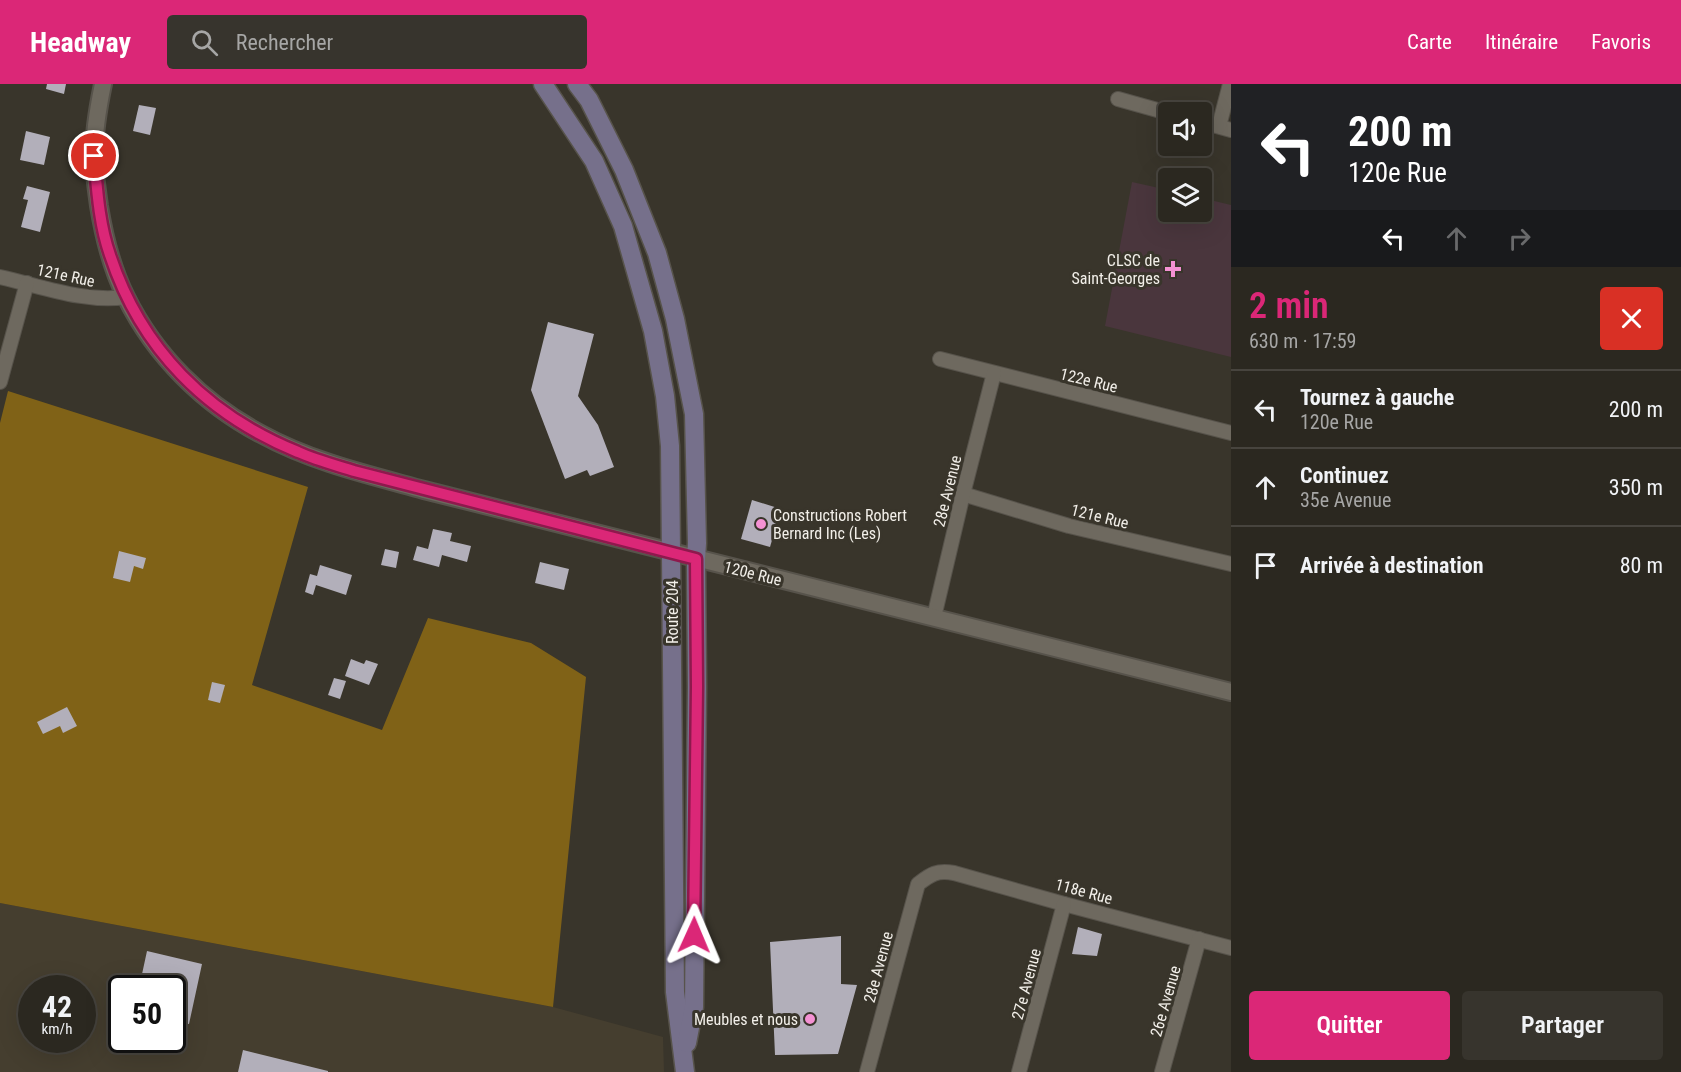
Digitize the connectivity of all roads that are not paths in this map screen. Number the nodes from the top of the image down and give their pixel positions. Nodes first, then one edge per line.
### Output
1 (103, 84) edge
2 (543, 84) edge
3 (577, 84) edge
4 (1230, 84) edge
5 (1118, 99) dead end
6 (1158, 110) edge
7 (1225, 128) edge
8 (0, 277) edge
9 (27, 283) junction
10 (126, 297) junction
11 (940, 359) dead end
12 (994, 373) junction
13 (0, 382) edge
14 (1231, 433) edge
15 (963, 494) junction
16 (672, 553) junction
17 (696, 559) junction
18 (1231, 564) edge
19 (934, 617) junction
20 (1231, 692) edge
21 (929, 876) joint
22 (1064, 904) junction
23 (1199, 939) junction
24 (1231, 948) edge
25 (684, 1066) edge
26 (867, 1072) edge
27 (1019, 1072) edge
28 (1162, 1072) edge

1 - 10 street, 120e Rue
2 - 16 main road, Route 204
3 - 17 main road, Route 204
4 - 7 street
5 - 6 street
8 - 9 street, 121e Rue
9 - 10 street, 121e Rue
9 - 13 street
10 - 16 street, 120e Rue
11 - 12 street, 122e Rue
12 - 14 street, 122e Rue
12 - 15 street, 28e Avenue
15 - 18 street, 121e Rue
15 - 19 street, 28e Avenue
16 - 17 street, 120e Rue
16 - 25 main road, Route 204
17 - 19 street, 120e Rue
17 - 25 main road, Route 204
19 - 20 street, 120e Rue
21 - 22 street, 118e Rue
21 - 26 street, 28e Avenue
22 - 23 street, 118e Rue
22 - 27 street, 27e Avenue
23 - 24 street, 118e Rue
23 - 28 street, 26e Avenue

